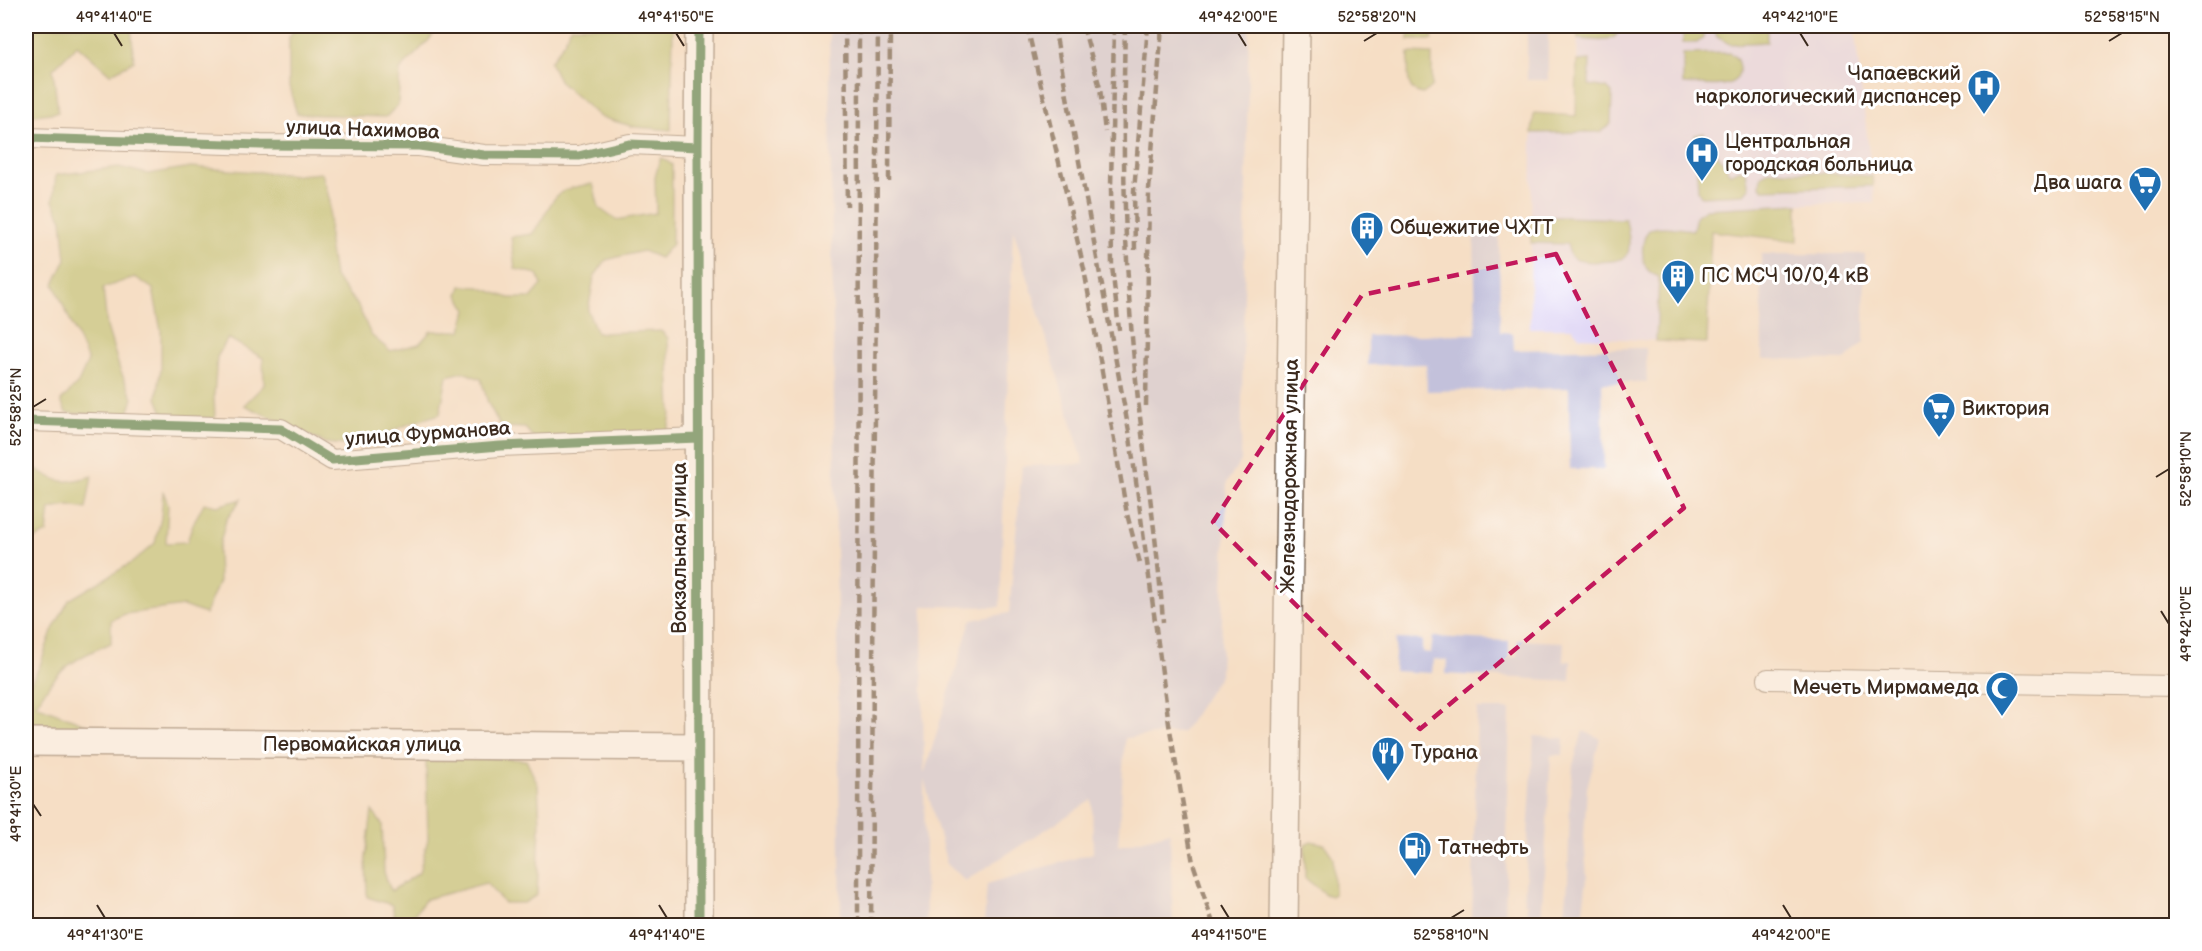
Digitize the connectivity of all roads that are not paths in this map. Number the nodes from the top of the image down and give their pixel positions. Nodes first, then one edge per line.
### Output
1 (699, 26) edge
2 (1296, 26) edge
3 (26, 138) edge
4 (698, 147) junction
5 (26, 421) edge
6 (698, 438) junction
7 (1768, 680) dead end
8 (2176, 686) edge
9 (26, 742) edge
10 (698, 747) junction
11 (699, 926) edge
12 (1284, 926) edge

1 - 4 street, Вокзальная улица
2 - 12 street, Железнодорожная улица
3 - 4 street, улица Нахимова
4 - 6 street, Вокзальная улица
5 - 6 street, улица Фурманова
6 - 10 street, Вокзальная улица
7 - 8 street
9 - 10 street, Первомайская улица
10 - 11 street, Вокзальная улица

